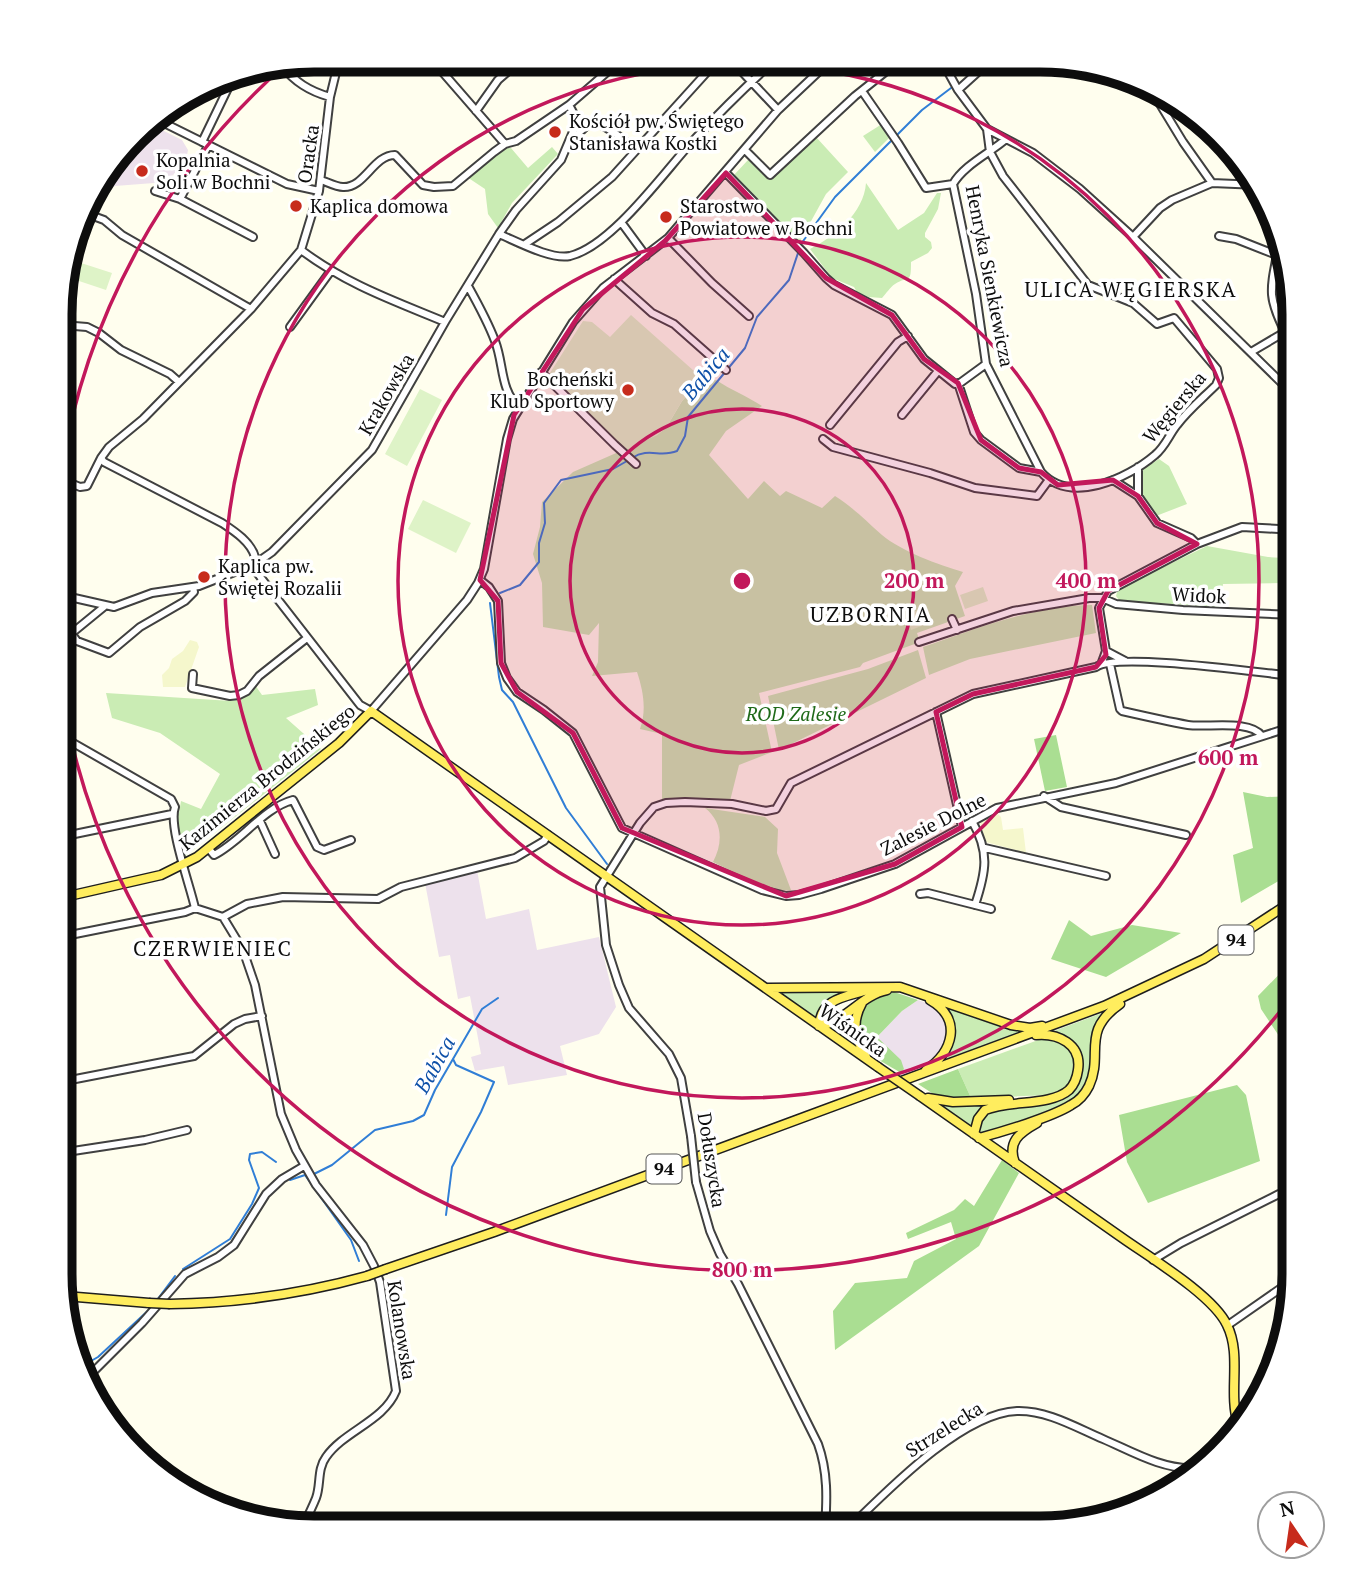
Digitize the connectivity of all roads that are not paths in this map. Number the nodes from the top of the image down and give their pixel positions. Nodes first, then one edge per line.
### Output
1 (336, 72) edge
2 (442, 72) edge
3 (507, 72) edge
4 (607, 72) edge
5 (703, 72) edge
6 (742, 72) edge
7 (761, 72) edge
8 (818, 72) edge
9 (885, 72) edge
10 (948, 72) edge
11 (978, 72) edge
12 (289, 74) edge
13 (751, 81) junction
14 (228, 88) edge
15 (958, 90) junction
16 (862, 91) junction
17 (330, 97) junction
18 (1159, 103) edge
19 (569, 105) junction
20 (778, 110) junction
21 (476, 111) junction
22 (164, 123) edge
23 (987, 129) junction
24 (1006, 139) junction
25 (570, 141) junction
26 (205, 144) junction
27 (505, 144) junction
28 (636, 150) junction
29 (745, 150) junction
30 (990, 152) junction
31 (726, 173) junction
32 (321, 180) junction
33 (1212, 183) junction
34 (953, 184) junction
35 (1244, 184) edge
36 (155, 191) dead end
37 (319, 191) junction
38 (180, 200) junction
39 (93, 216) edge
40 (621, 222) junction
41 (499, 234) junction
42 (1219, 236) dead end
43 (253, 237) dead end
44 (1133, 237) junction
45 (668, 238) junction
46 (525, 244) junction
47 (301, 250) junction
48 (1275, 254) edge
49 (646, 256) junction
50 (1276, 263) edge
51 (330, 272) junction
52 (614, 279) junction
53 (468, 286) junction
54 (251, 309) junction
55 (749, 316) dead end
56 (445, 322) junction
57 (72, 326) edge
58 (1282, 326) edge
59 (290, 327) dead end
60 (1282, 334) edge
61 (908, 336) junction
62 (1251, 352) junction
63 (986, 364) junction
64 (726, 370) dead end
65 (939, 371) junction
66 (541, 372) junction
67 (179, 382) junction
68 (958, 383) junction
69 (1282, 383) edge
70 (519, 407) junction
71 (902, 415) dead end
72 (831, 425) dead end
73 (823, 439) dead end
74 (102, 458) junction
75 (633, 460) dead end
76 (1138, 467) junction
77 (1041, 472) junction
78 (1113, 480) junction
79 (1048, 481) junction
80 (72, 484) edge
81 (1138, 496) junction
82 (1282, 530) edge
83 (1196, 544) junction
84 (255, 564) junction
85 (480, 580) junction
86 (193, 587) junction
87 (72, 598) edge
88 (1102, 598) junction
89 (105, 606) junction
90 (1282, 614) edge
91 (952, 620) dead end
92 (957, 630) junction
93 (72, 632) edge
94 (72, 634) edge
95 (307, 638) junction
96 (919, 642) dead end
97 (1106, 651) junction
98 (1125, 661) junction
99 (1102, 662) junction
100 (1110, 664) junction
101 (193, 674) dead end
102 (1282, 675) edge
103 (371, 711) junction
104 (936, 712) junction
105 (1282, 730) edge
106 (1262, 736) junction
107 (72, 742) edge
108 (1044, 796) junction
109 (172, 814) junction
110 (260, 821) junction
111 (972, 821) junction
112 (962, 827) junction
113 (634, 833) junction
114 (72, 835) edge
115 (548, 835) junction
116 (1185, 835) dead end
117 (351, 840) dead end
118 (985, 848) junction
119 (209, 849) junction
120 (275, 854) dead end
121 (183, 865) junction
122 (1106, 876) dead end
123 (607, 877) junction
124 (920, 894) dead end
125 (72, 895) edge
126 (975, 905) junction
127 (195, 908) junction
128 (1282, 908) edge
129 (992, 909) dead end
130 (223, 917) junction
131 (72, 935) edge
132 (879, 987) junction
133 (766, 988) junction
134 (1137, 993) junction
135 (863, 1001) junction
136 (262, 1016) junction
137 (1062, 1022) junction
138 (820, 1026) junction
139 (1013, 1041) junction
140 (867, 1059) junction
141 (915, 1078) junction
142 (72, 1080) edge
143 (920, 1096) junction
144 (1033, 1100) junction
145 (1053, 1113) junction
146 (187, 1130) dead end
147 (977, 1136) junction
148 (72, 1151) edge
149 (1015, 1163) junction
150 (304, 1166) junction
151 (1279, 1194) dead end
152 (1153, 1260) junction
153 (1282, 1287) edge
154 (73, 1297) edge
155 (1227, 1325) junction
156 (93, 1372) edge
157 (1236, 1415) edge
158 (1186, 1467) edge
159 (308, 1516) edge
160 (826, 1516) edge
161 (861, 1516) edge

1 - 17 street, Oracka
2 - 21 street
3 - 21 street
4 - 19 street
5 - 28 street
6 - 13 street
7 - 13 street
8 - 20 street
9 - 16 street
10 - 15 street
11 - 15 street
12 - 17 street
13 - 20 street
13 - 40 street
14 - 26 street
15 - 23 street
16 - 29 street
16 - 34 street
17 - 32 street, Oracka
18 - 33 street
19 - 25 street
19 - 27 street
20 - 29 street
21 - 27 street
22 - 26 street
23 - 24 street
23 - 30 street
24 - 30 street, Henryka Sienkiewicza
24 - 44 street
25 - 28 street
25 - 41 street, Krakowska
26 - 37 street
26 - 38 street
27 - 32 street
28 - 46 street
29 - 31 street
30 - 34 street, Henryka Sienkiewicza
30 - 76 street, Węgierska
31 - 45 street
31 - 61 street
32 - 37 street, Oracka
33 - 35 street
33 - 44 street
34 - 63 street, Henryka Sienkiewicza
36 - 38 street
37 - 47 street, Oracka
38 - 43 street
39 - 54 street
40 - 46 street
40 - 49 street
41 - 46 street
41 - 53 street, Krakowska
42 - 48 street
44 - 62 street
45 - 49 street
45 - 55 street
47 - 51 street
47 - 54 street
49 - 52 street
50 - 58 street
51 - 56 street
51 - 59 street
52 - 64 street
52 - 66 street
53 - 56 street, Krakowska
53 - 70 street
54 - 67 street
56 - 84 street, Krakowska
57 - 67 street
60 - 62 street
61 - 65 street
61 - 72 street
62 - 69 street
63 - 68 street
63 - 77 street, Henryka Sienkiewicza
65 - 68 street
65 - 71 street
66 - 70 street
66 - 75 street
67 - 74 street
68 - 77 street
70 - 85 street
73 - 79 street
74 - 80 street
74 - 84 street
76 - 78 street, Węgierska
76 - 81 street
77 - 79 street, Henryka Sienkiewicza
78 - 79 street
78 - 81 street
81 - 83 street
82 - 83 street
83 - 88 street
84 - 86 street, Krakowska
84 - 95 street
85 - 103 street
85 - 113 street
86 - 89 street
86 - 94 street
87 - 89 street
88 - 90 street, Widok
88 - 92 street
88 - 97 street
89 - 93 street
91 - 92 street
92 - 96 street
95 - 101 street
95 - 103 street
97 - 98 street
97 - 99 street
98 - 100 street
98 - 102 street
99 - 100 street
99 - 104 street
100 - 106 street
103 - 115 main road, Wiśnicka
103 - 119 main road, Kazimierza Brodzińskiego
104 - 112 street
104 - 113 street
105 - 106 street, Zalesie Dolne
106 - 108 street, Zalesie Dolne
107 - 109 street
108 - 111 street, Zalesie Dolne
108 - 116 street
109 - 114 street
109 - 121 street
110 - 117 street
110 - 119 street
110 - 120 street
111 - 112 street, Zalesie Dolne
111 - 118 street
112 - 113 street, Zalesie Dolne
113 - 123 street
115 - 123 main road, Wiśnicka
115 - 130 street
118 - 122 street
118 - 126 street
119 - 121 main road, Kazimierza Brodzińskiego
121 - 125 main road, Kazimierza Brodzińskiego
121 - 127 street
123 - 133 main road, Wiśnicka
123 - 160 street, Dołuszycka, bridge
124 - 126 street
126 - 129 street
127 - 130 street
127 - 131 street
128 - 134 main road, 94
130 - 136 street, Kolanowska
132 - 133 main road
132 - 137 main road
132 - 138 main road
133 - 138 main road, Wiśnicka
134 - 137 main road, 94
134 - 145 main road
135 - 138 main road
135 - 140 main road
135 - 141 main road
136 - 142 street
136 - 150 street, Kolanowska
137 - 139 main road, 94
138 - 140 main road, Wiśnicka
139 - 141 main road, 94
139 - 144 main road
140 - 143 main road, Wiśnicka, bridge
141 - 154 main road, 94, bridge
143 - 144 main road
143 - 147 main road, Wiśnicka
144 - 147 main road
145 - 147 main road
145 - 149 main road
146 - 148 street
147 - 149 main road, Wiśnicka
149 - 152 main road, Wiśnicka
150 - 156 street
150 - 159 street, Kolanowska
151 - 152 street
152 - 155 main road, Wiśnicka
153 - 155 street
155 - 157 main road
158 - 161 street, Strzelecka

